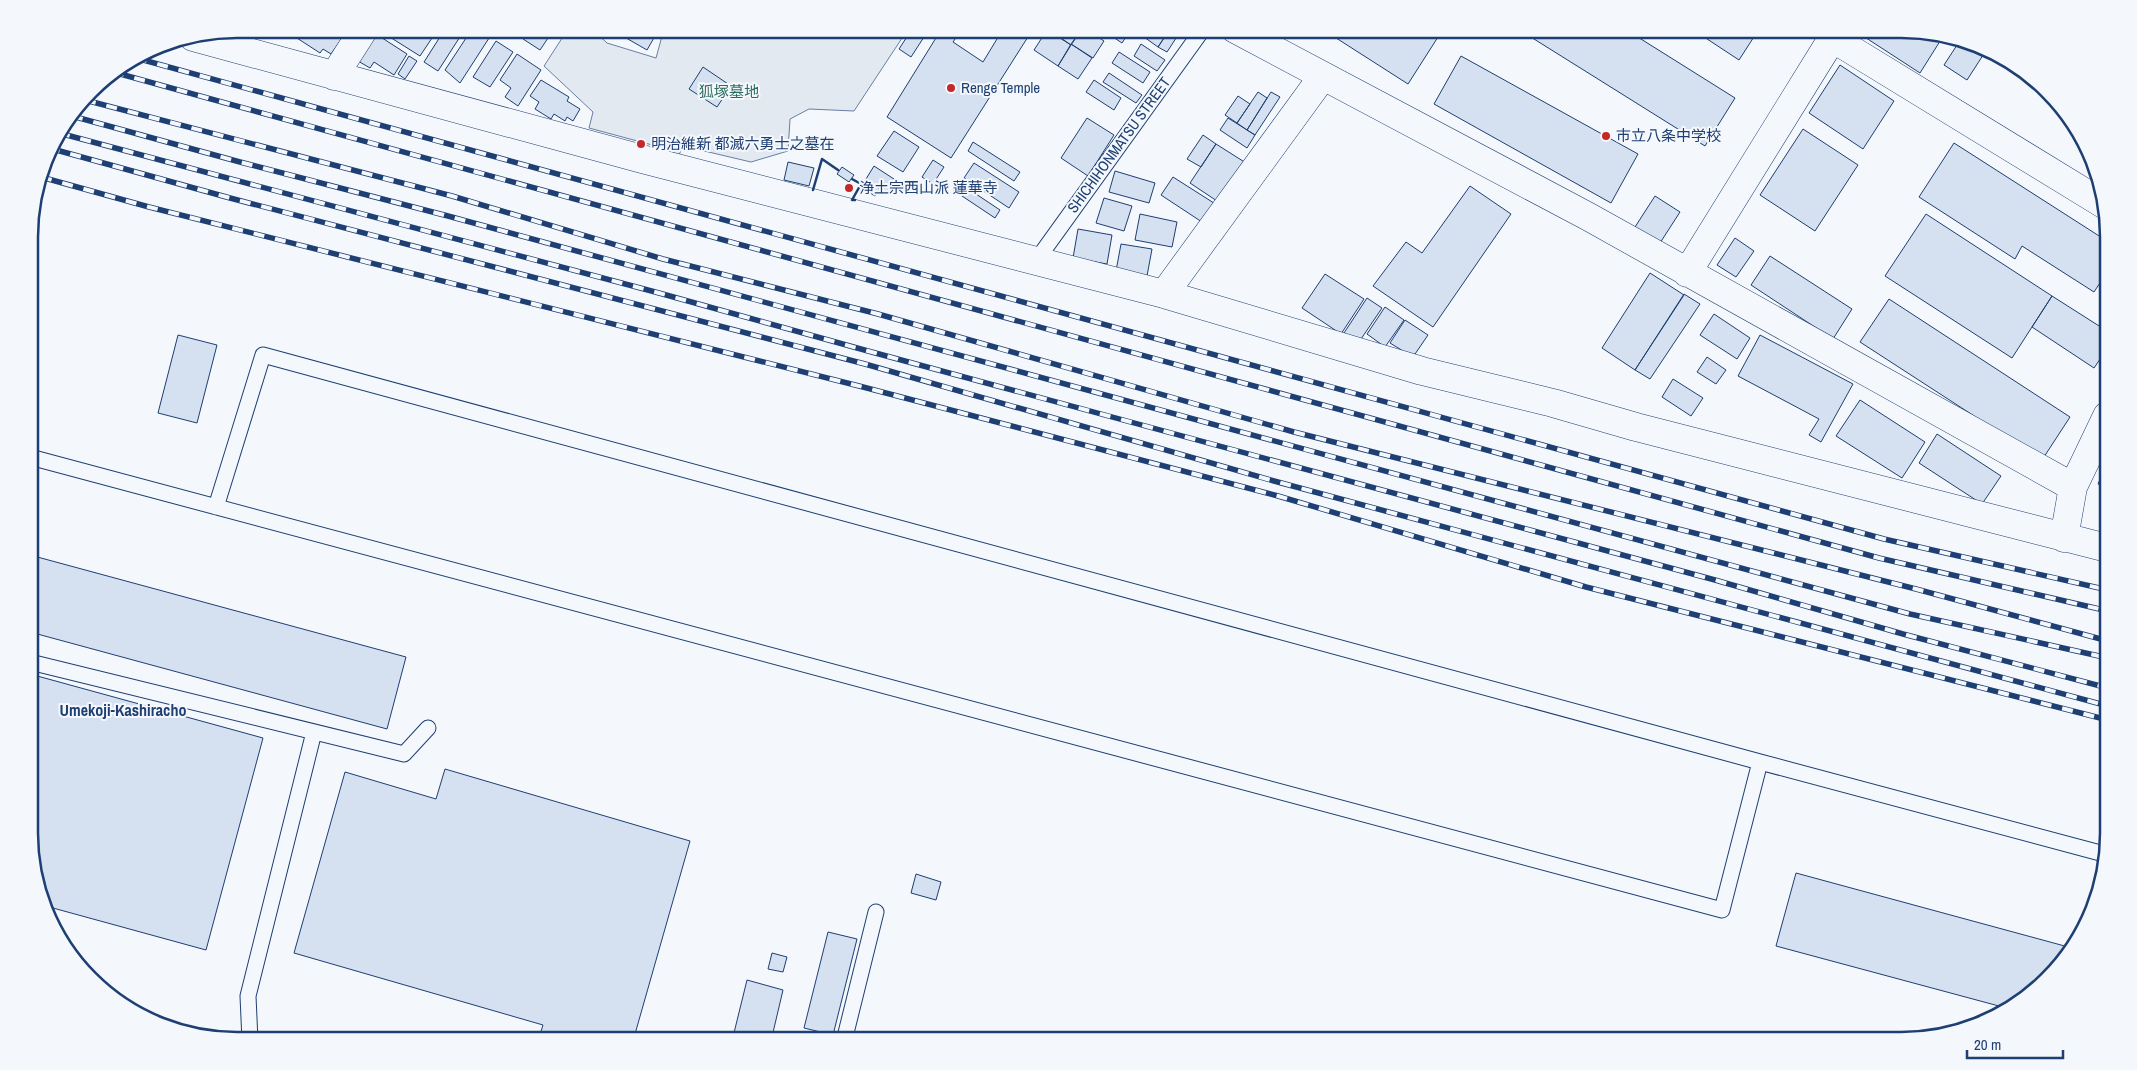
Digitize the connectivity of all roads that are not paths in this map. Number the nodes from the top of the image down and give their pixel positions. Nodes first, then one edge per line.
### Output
1 (358, 38) edge
2 (1197, 38) edge
3 (1252, 38) edge
4 (1832, 38) edge
5 (1843, 38) edge
6 (204, 40) edge
7 (334, 76) junction
8 (1323, 76) junction
9 (2096, 199) edge
10 (1036, 261) junction
11 (1687, 273) junction
12 (1164, 294) junction
13 (2100, 431) edge
14 (38, 459) edge
15 (2073, 487) junction
16 (216, 507) junction
17 (2064, 538) junction
18 (2100, 546) edge
19 (38, 664) edge
20 (428, 728) dead end
21 (314, 732) junction
22 (1760, 762) junction
23 (2099, 853) edge
24 (876, 912) dead end
25 (250, 1032) edge
26 (846, 1032) edge

1 - 7 street
2 - 10 lane, SHICHIHONMATSU STREET
3 - 8 street
4 - 11 street
5 - 9 street
6 - 7 street
7 - 10 street
8 - 11 street
8 - 12 street
10 - 12 street
11 - 15 street
12 - 17 street
13 - 15 street
14 - 16 lane
15 - 17 street
16 - 22 lane
16 - 22 lane
17 - 18 street
19 - 21 lane
20 - 21 lane
21 - 25 lane
22 - 23 lane
24 - 26 lane

